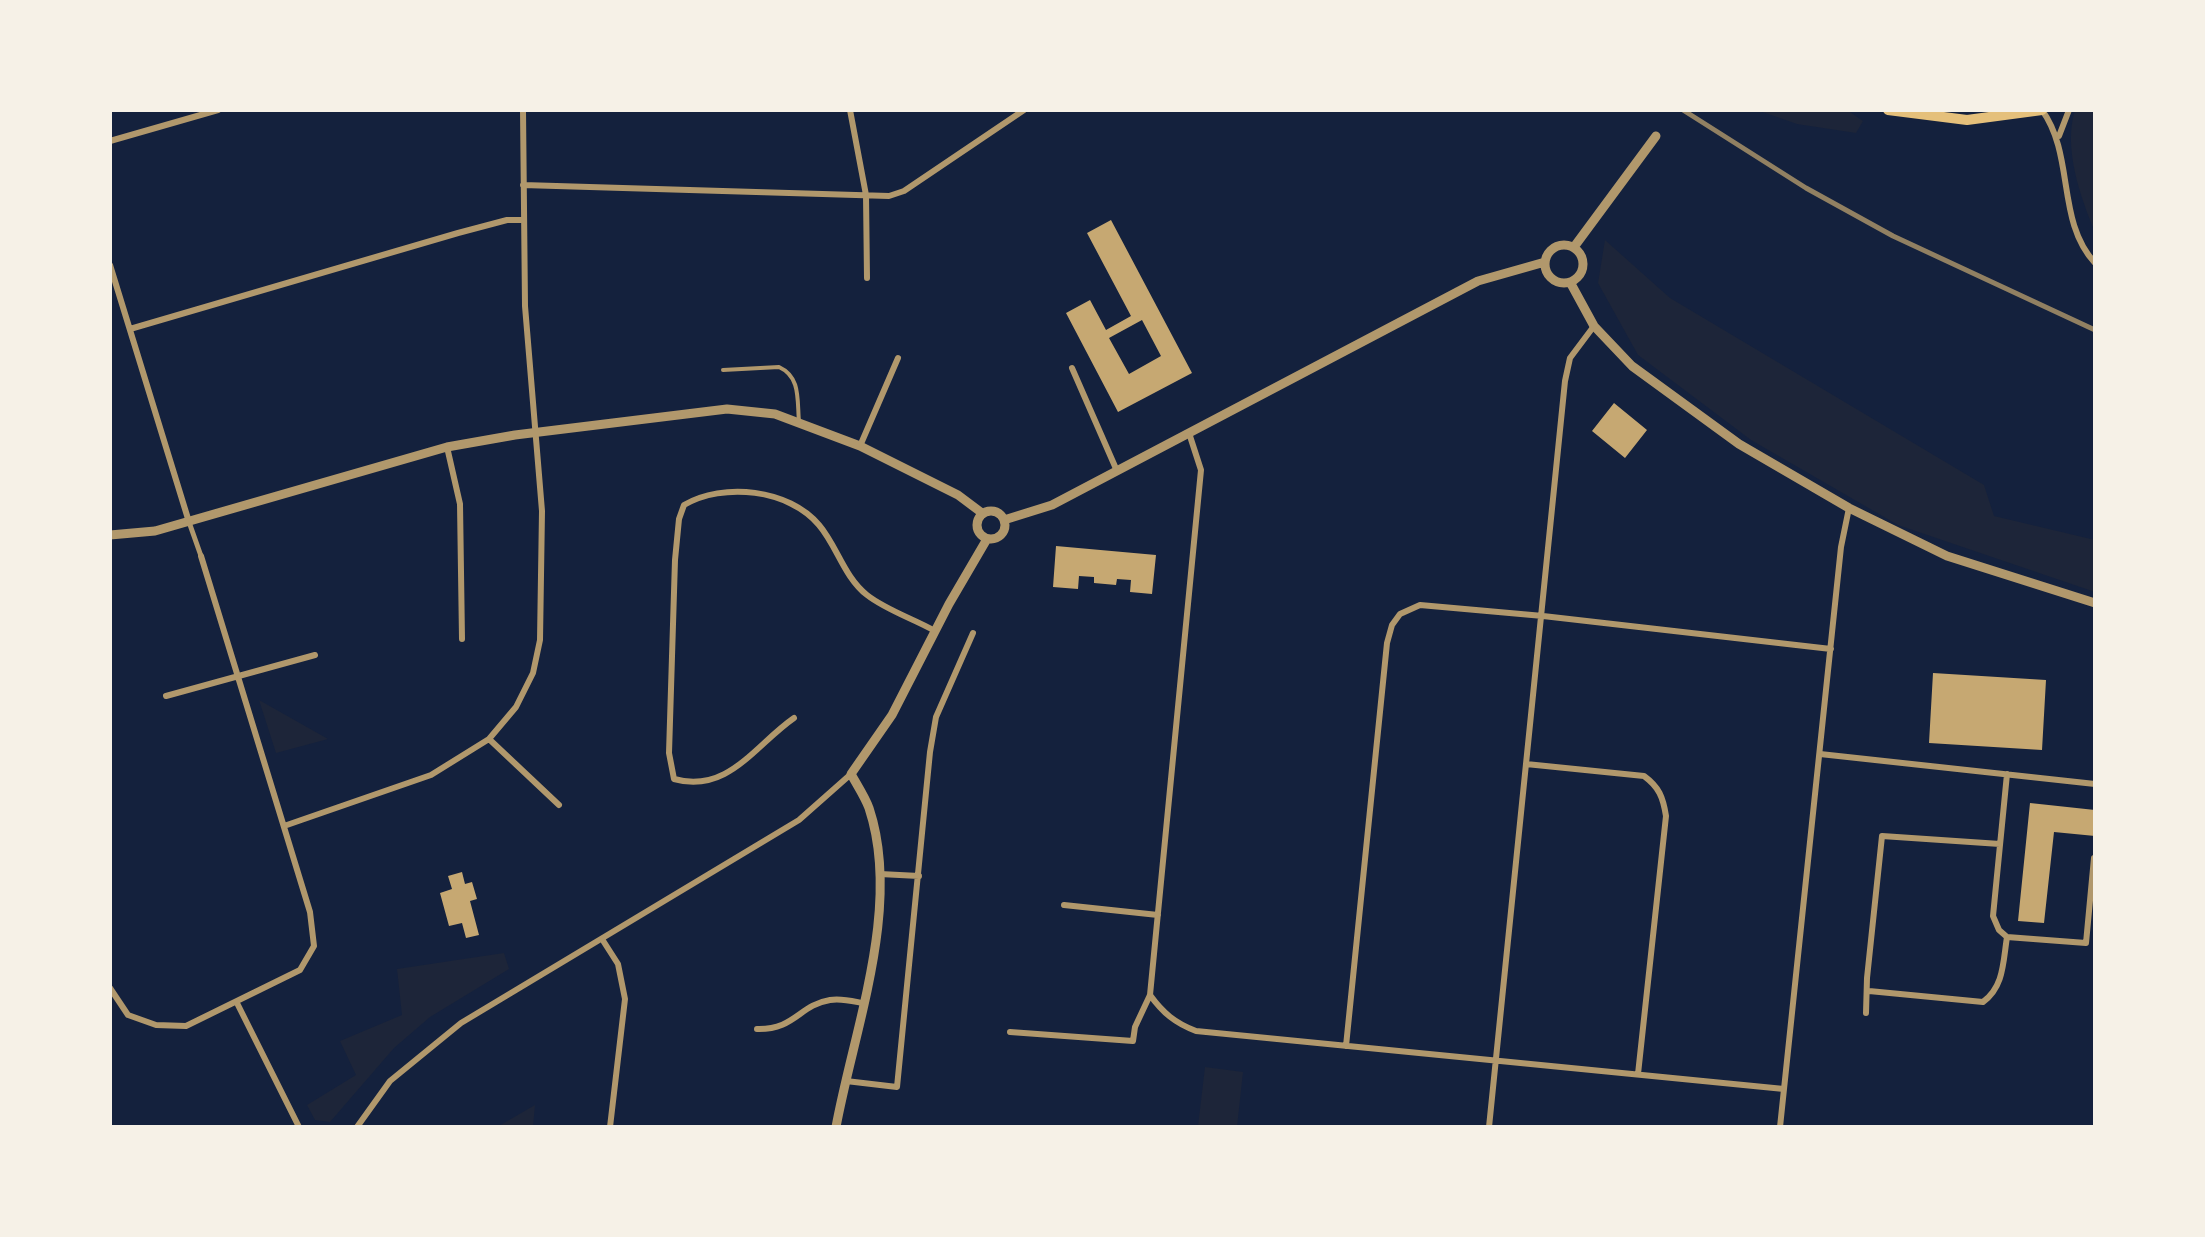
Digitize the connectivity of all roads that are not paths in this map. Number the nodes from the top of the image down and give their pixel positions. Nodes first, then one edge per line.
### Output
1 (218, 110) edge
2 (523, 110) edge
3 (850, 110) edge
4 (1024, 110) edge
5 (1888, 110) edge
6 (2042, 110) edge
7 (2069, 110) edge
8 (1656, 136) dead end
9 (2058, 137) junction
10 (110, 142) edge
11 (523, 184) junction
12 (866, 195) junction
13 (522, 220) junction
14 (1574, 247) junction
15 (1545, 262) junction
16 (2095, 263) edge
17 (110, 265) edge
18 (866, 278) dead end
19 (1570, 282) junction
20 (1594, 326) junction
21 (130, 329) junction
22 (898, 358) dead end
23 (1072, 368) dead end
24 (723, 370) dead end
25 (799, 422) junction
26 (538, 432) junction
27 (1189, 432) junction
28 (860, 446) junction
29 (447, 447) junction
30 (1117, 470) junction
31 (1849, 508) junction
32 (982, 513) junction
33 (1004, 520) junction
34 (189, 522) junction
35 (110, 535) edge
36 (987, 539) junction
37 (201, 556) joint
38 (2095, 603) edge
39 (1544, 616) junction
40 (935, 631) junction
41 (973, 634) dead end
42 (462, 640) dead end
43 (1831, 649) junction
44 (315, 655) dead end
45 (238, 675) junction
46 (166, 696) dead end
47 (794, 718) dead end
48 (489, 739) junction
49 (1820, 754) junction
50 (1526, 764) junction
51 (851, 774) junction
52 (2007, 774) junction
53 (2095, 784) edge
54 (559, 805) dead end
55 (284, 826) junction
56 (2000, 844) junction
57 (2094, 858) edge
58 (880, 874) junction
59 (918, 876) junction
60 (1064, 905) dead end
61 (1158, 915) junction
62 (2007, 937) junction
63 (602, 939) junction
64 (110, 988) edge
65 (1869, 992) junction
66 (1150, 995) junction
67 (237, 1003) junction
68 (862, 1003) junction
69 (1866, 1013) dead end
70 (757, 1029) dead end
71 (1010, 1032) dead end
72 (1133, 1040) junction
73 (1144, 1042) dead end
74 (1346, 1046) junction
75 (1496, 1059) junction
76 (1638, 1074) junction
77 (844, 1081) junction
78 (1784, 1089) junction
79 (299, 1127) edge
80 (358, 1127) edge
81 (610, 1127) edge
82 (836, 1127) edge
83 (1490, 1127) edge
84 (1780, 1127) edge

1 - 10 street
2 - 11 street
3 - 12 street
4 - 12 street
5 - 6 main road
6 - 9 street
7 - 9 street
8 - 14 street
9 - 16 street
11 - 12 street
11 - 13 street
12 - 18 street
13 - 21 street
13 - 26 street
14 - 15 street
14 - 19 street
15 - 19 street
15 - 27 street
17 - 21 street
19 - 20 street
20 - 31 street
20 - 39 street
21 - 34 street
22 - 28 street
23 - 30 street
24 - 25 lane
25 - 26 street
25 - 28 street
26 - 29 street
26 - 48 street
27 - 30 street
27 - 61 street
28 - 32 street
29 - 34 street
29 - 42 street
30 - 33 street
31 - 38 street
31 - 43 street
32 - 33 street
32 - 36 street
33 - 36 street
34 - 35 street
34 - 37 street
36 - 40 street
37 - 45 street
39 - 43 street
39 - 50 street
39 - 74 street
40 - 47 street
40 - 51 street
41 - 59 street
43 - 49 street
44 - 45 street
45 - 46 street
45 - 55 street
48 - 54 street
48 - 55 street
49 - 52 street
49 - 78 street
50 - 75 street
50 - 76 street
51 - 58 street
51 - 63 street
52 - 53 street
52 - 56 street
55 - 67 street
56 - 62 street
56 - 65 street
57 - 62 street
58 - 59 street
58 - 68 street
59 - 77 street
60 - 61 street
61 - 66 street
62 - 65 street
63 - 80 street
63 - 81 street
64 - 67 street
65 - 69 street
66 - 72 street
66 - 74 street
67 - 79 street
68 - 70 street
68 - 77 street
71 - 72 street
72 - 73 street
74 - 75 street
75 - 76 street
75 - 83 street
76 - 78 street
77 - 82 street
78 - 84 street

